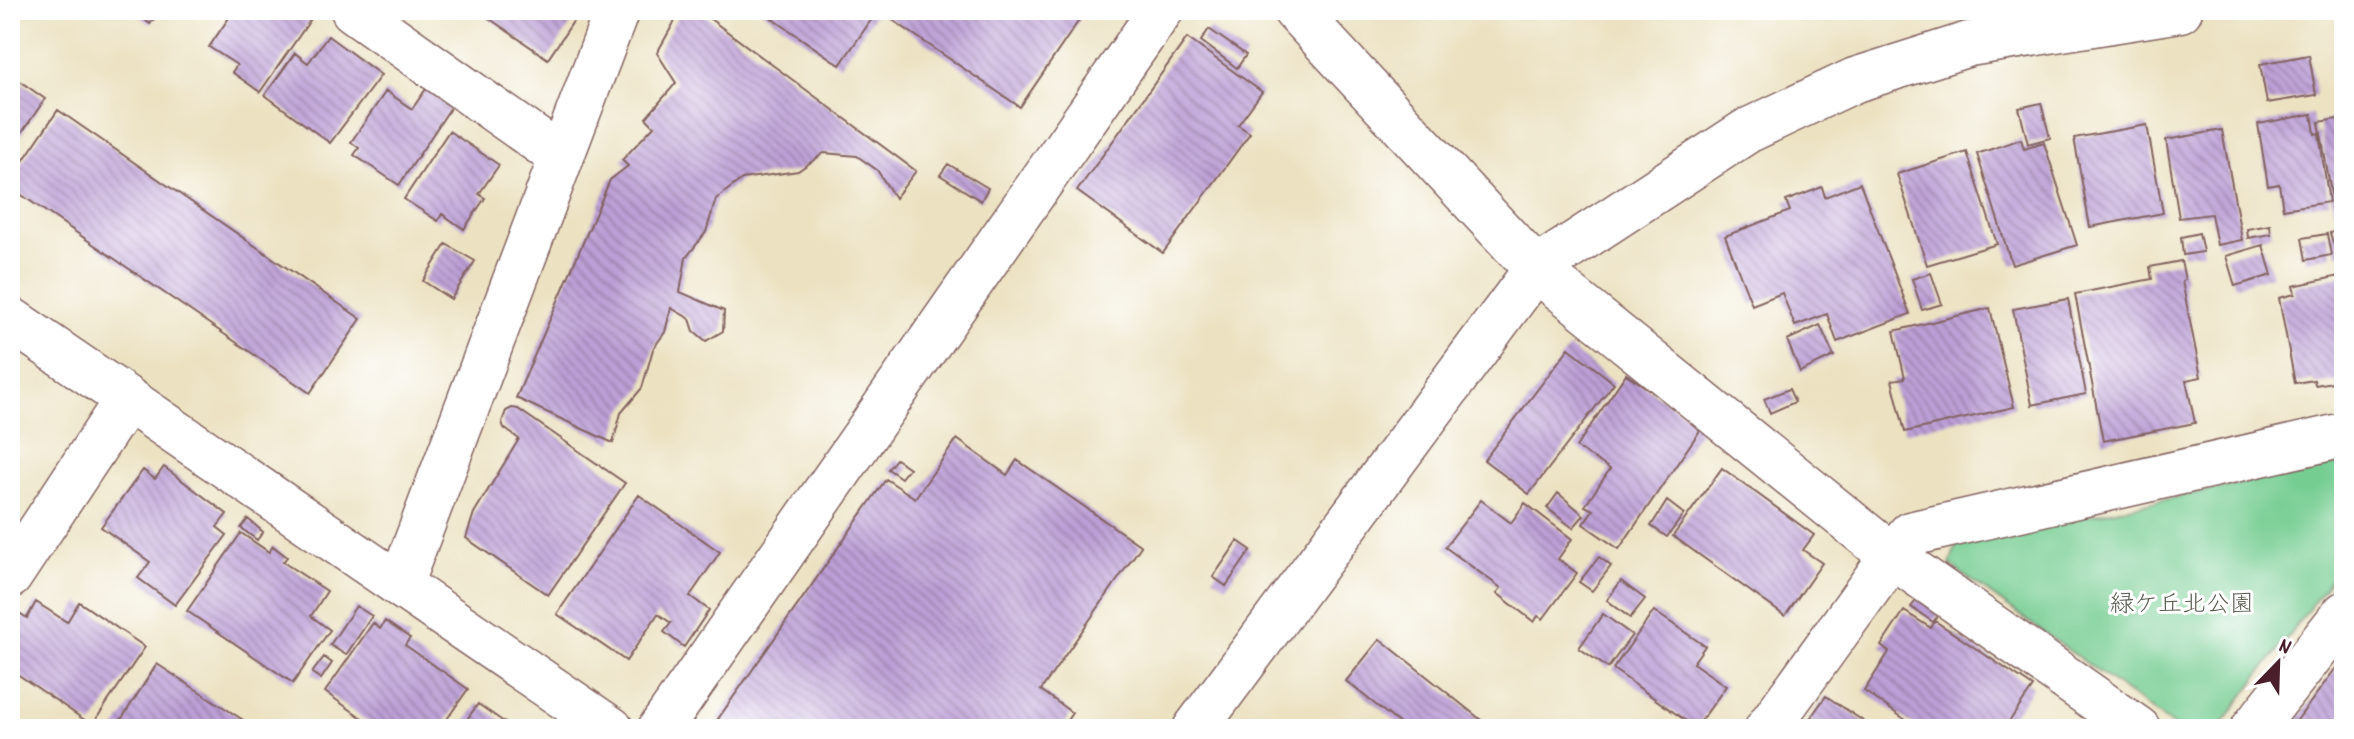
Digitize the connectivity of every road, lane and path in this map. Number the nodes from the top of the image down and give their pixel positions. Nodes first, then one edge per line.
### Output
1 (353, 10) edge
2 (617, 10) edge
3 (1161, 10) edge
4 (1295, 10) edge
5 (2180, 10) edge
6 (561, 157) junction
7 (1536, 269) junction
8 (10, 319) edge
9 (127, 399) junction
10 (2344, 435) edge
11 (1892, 556) junction
12 (10, 576) edge
13 (400, 585) junction
14 (2344, 614) edge
15 (611, 729) edge
16 (660, 729) edge
17 (1195, 729) edge
18 (1767, 729) edge
19 (2138, 729) edge
20 (2253, 729) edge

1 - 6 street
2 - 6 street
3 - 16 street
4 - 7 street
5 - 7 street
6 - 13 street
7 - 11 street
7 - 17 street
8 - 9 street
9 - 12 street
9 - 13 street
10 - 11 street
11 - 18 street
11 - 19 street
13 - 15 street
14 - 20 street

